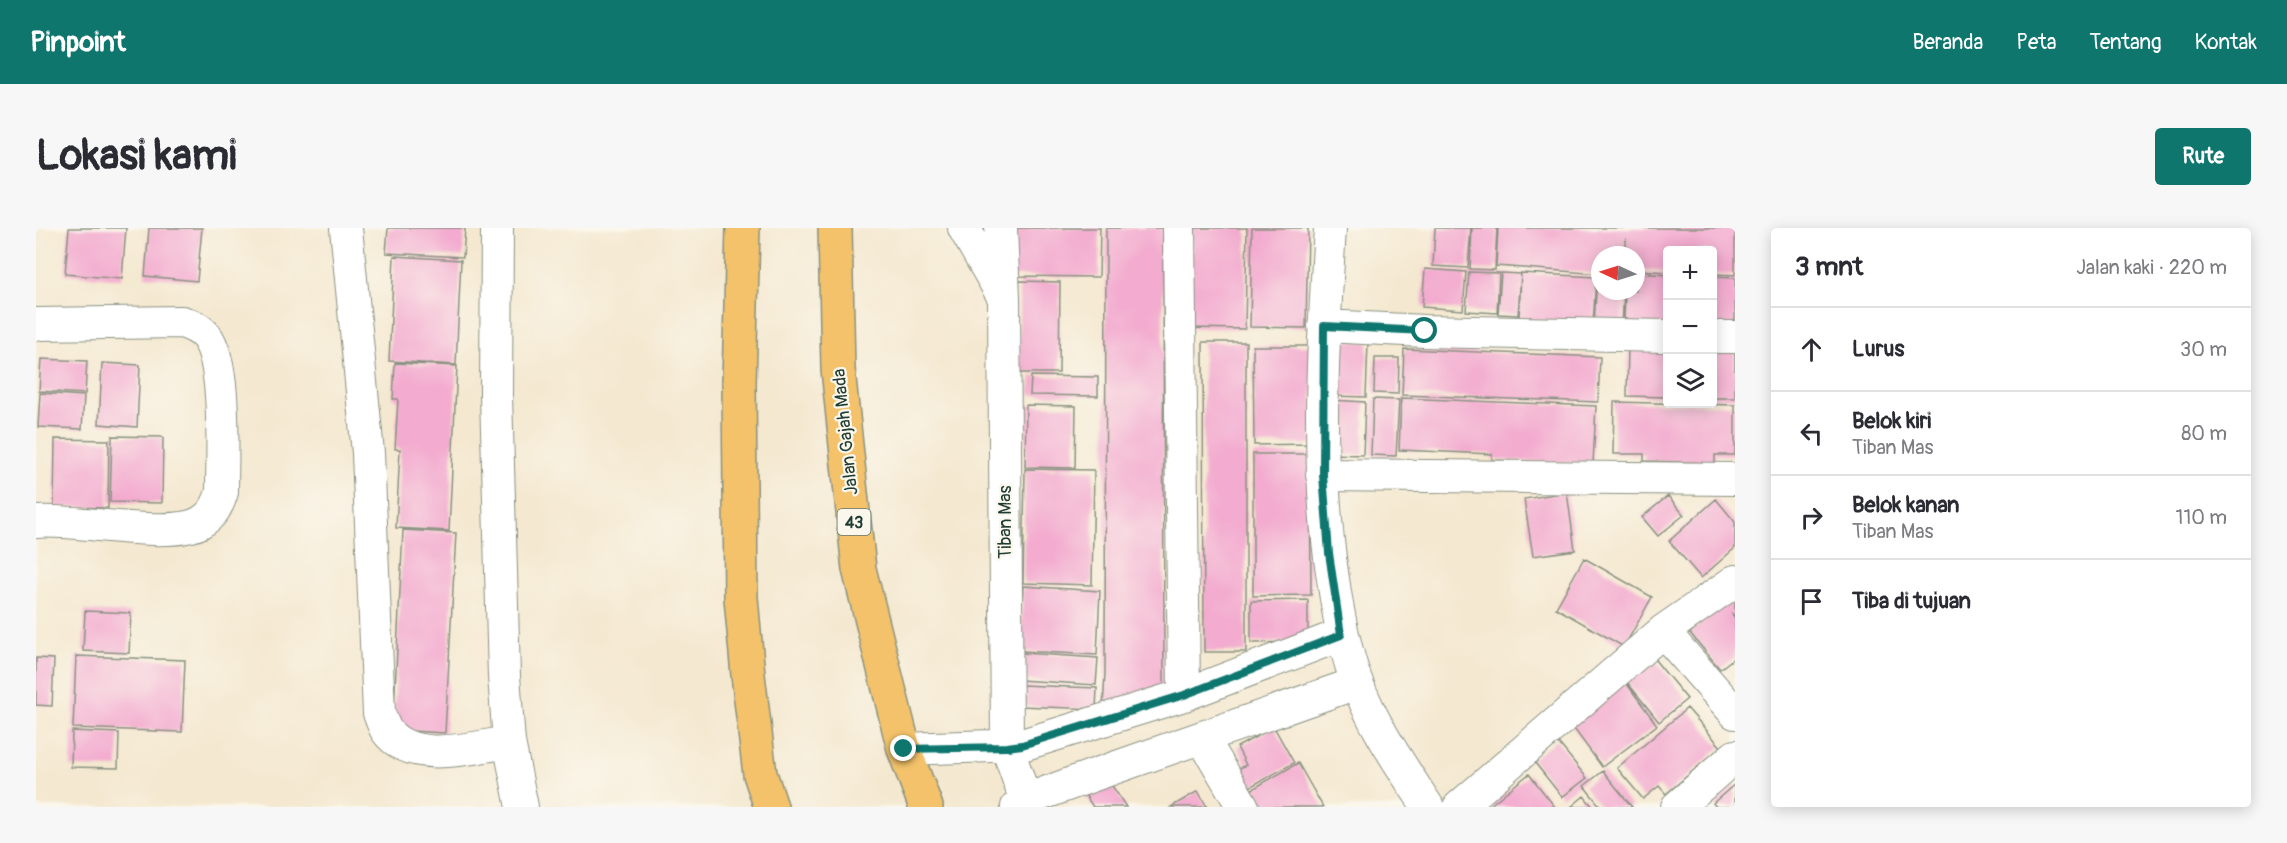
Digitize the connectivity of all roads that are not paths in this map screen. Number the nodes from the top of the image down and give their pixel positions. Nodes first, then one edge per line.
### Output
1 (346, 228) edge
2 (497, 228) edge
3 (743, 228) edge
4 (835, 228) edge
5 (964, 228) edge
6 (1001, 228) edge
7 (1179, 228) edge
8 (1330, 228) edge
9 (1004, 298) junction
10 (36, 324) edge
11 (1324, 326) junction
12 (1663, 336) edge
13 (1717, 337) edge
14 (1735, 337) edge
15 (1323, 475) junction
16 (1735, 479) edge
17 (36, 522) edge
18 (1735, 581) edge
19 (1663, 631) junction
20 (1341, 635) junction
21 (1217, 682) junction
22 (1357, 682) junction
23 (1184, 695) junction
24 (1735, 713) edge
25 (1231, 726) junction
26 (1202, 737) junction
27 (509, 742) junction
28 (1007, 747) junction
29 (904, 749) junction
30 (1735, 756) edge
31 (1025, 805) edge
32 (522, 807) edge
33 (771, 807) edge
34 (926, 807) edge
35 (1243, 807) edge
36 (1428, 807) edge
37 (1459, 807) edge
38 (1677, 807) edge

1 - 27 street
2 - 27 street
3 - 33 highway
4 - 29 highway, Jalan Gajah Mada / 43
5 - 9 street, Tiban Mas
6 - 9 street, Tiban Mas
7 - 23 street
8 - 11 street
9 - 28 street, Tiban Mas
10 - 17 street
11 - 12 street
11 - 15 street
13 - 14 street
15 - 16 street
15 - 20 street
18 - 19 street
19 - 24 street
19 - 37 street
20 - 21 street
20 - 22 street
21 - 23 street
21 - 25 street
22 - 25 street
22 - 36 street
23 - 28 street
25 - 26 street
26 - 31 street
26 - 35 street
27 - 32 street
28 - 29 street
28 - 31 street, Tiban Mas
29 - 34 highway, Jalan Gajah Mada / 43
30 - 38 street

